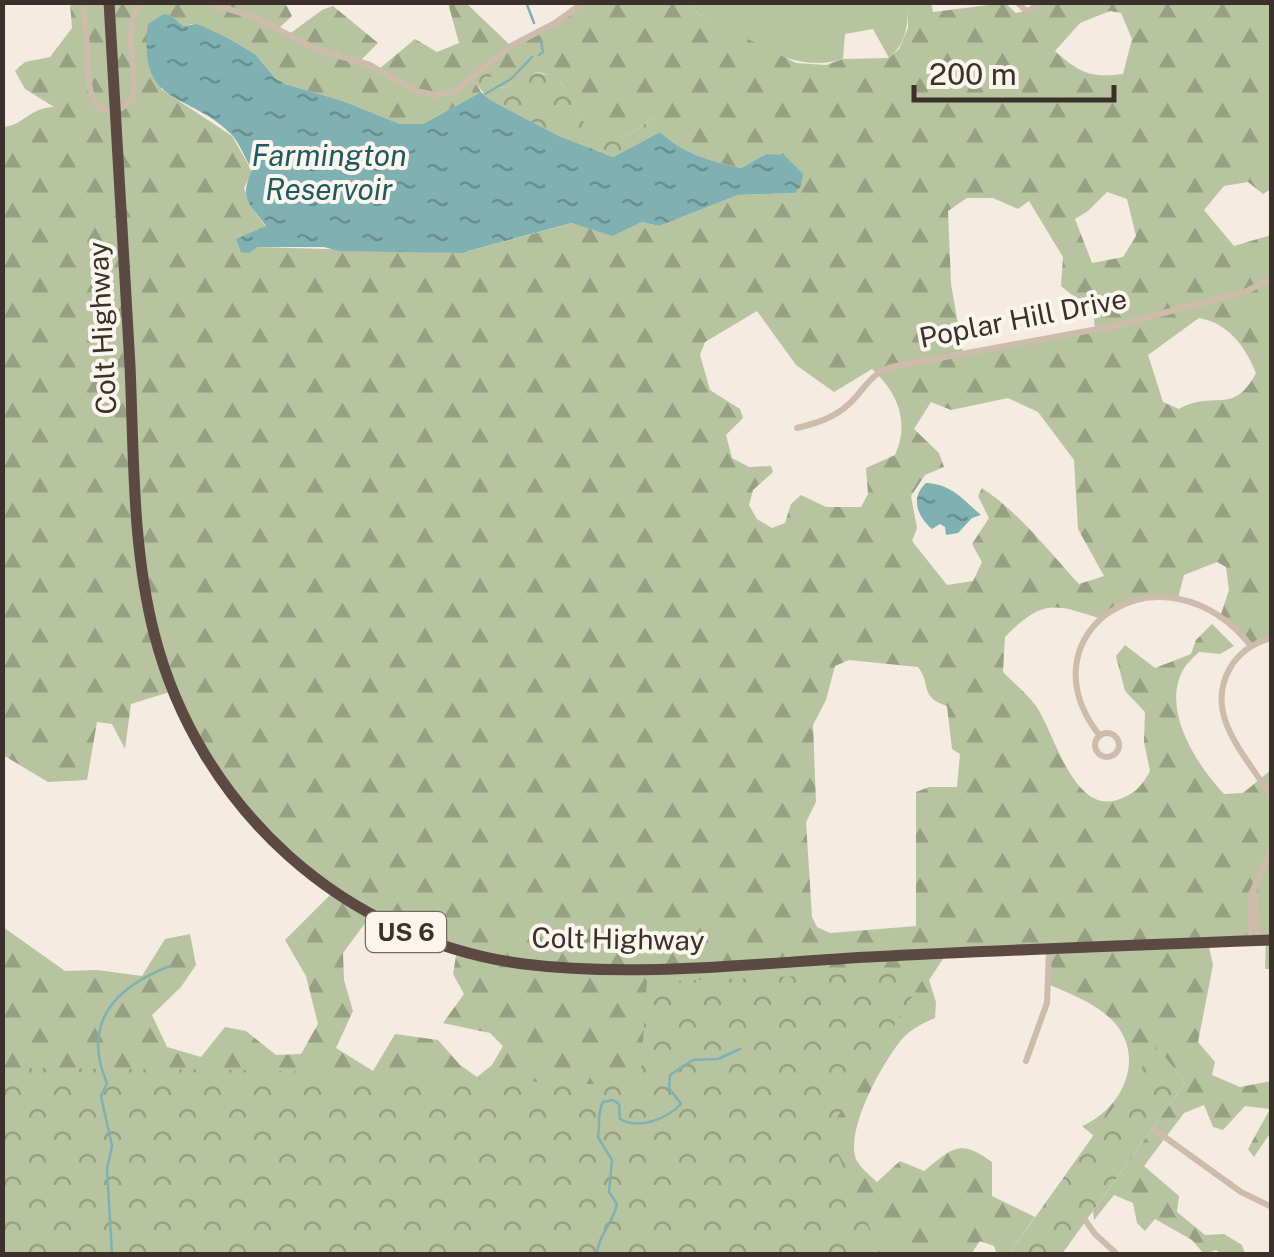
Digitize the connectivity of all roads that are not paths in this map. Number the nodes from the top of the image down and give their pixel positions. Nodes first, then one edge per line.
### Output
1 (82, 2) edge
2 (109, 2) edge
3 (142, 2) edge
4 (205, 2) edge
5 (584, 2) edge
6 (1018, 2) edge
7 (1036, 2) edge
8 (115, 109) junction
9 (1272, 278) edge
10 (798, 428) dead end
11 (1272, 638) edge
12 (1251, 646) junction
13 (1100, 736) dead end
14 (1272, 799) edge
15 (1272, 848) edge
16 (1260, 940) edge
17 (1048, 948) junction
18 (1026, 1062) dead end
19 (1155, 1130) dead end
20 (1272, 1207) edge
21 (1086, 1220) dead end
22 (1117, 1254) edge

1 - 8 street
2 - 8 highway, Colt Highway / US 6
3 - 8 street
4 - 5 street
6 - 7 street
8 - 17 highway, Colt Highway / US 6
9 - 10 street, Poplar Hill Drive
11 - 12 street
12 - 13 street
12 - 14 street
15 - 16 street
16 - 17 highway, Colt Highway / US 6
17 - 18 street
19 - 20 street
21 - 22 street

